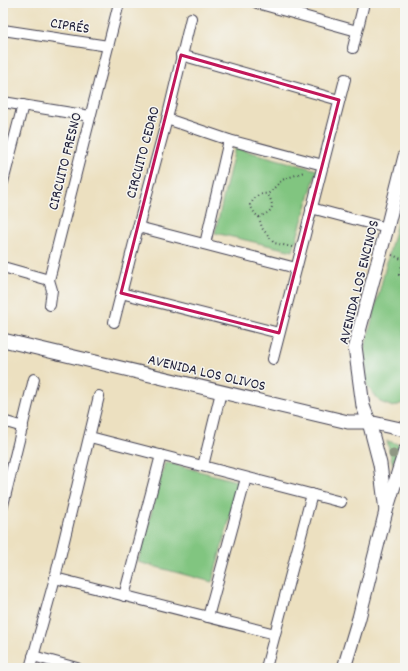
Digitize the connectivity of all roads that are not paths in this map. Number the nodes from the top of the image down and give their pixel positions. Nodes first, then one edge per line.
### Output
1 (119, 3) edge
2 (258, 3) edge
3 (364, 3) edge
4 (191, 18) dead end
5 (3, 30) edge
6 (357, 31) junction
7 (108, 46) junction
8 (353, 48) dead end
9 (181, 55) junction
10 (345, 79) dead end
11 (339, 100) junction
12 (3, 102) edge
13 (23, 105) junction
14 (90, 116) junction
15 (167, 120) junction
16 (229, 140) junction
17 (405, 156) edge
18 (323, 164) junction
19 (4, 171) edge
20 (3, 182) edge
21 (311, 208) junction
22 (138, 226) junction
23 (387, 228) junction
24 (205, 244) junction
25 (3, 267) edge
26 (296, 268) junction
27 (50, 280) junction
28 (121, 293) junction
29 (50, 305) dead end
30 (114, 322) dead end
31 (279, 333) junction
32 (3, 340) edge
33 (273, 359) dead end
34 (34, 379) dead end
35 (221, 392) junction
36 (100, 396) dead end
37 (3, 421) edge
38 (368, 422) junction
39 (22, 427) junction
40 (405, 430) edge
41 (90, 437) junction
42 (405, 451) edge
43 (161, 455) junction
44 (203, 466) junction
45 (246, 478) junction
46 (312, 494) junction
47 (341, 502) dead end
48 (3, 505) edge
49 (386, 511) junction
50 (55, 578) junction
51 (124, 596) junction
52 (208, 617) junction
53 (275, 634) junction
54 (33, 656) junction
55 (30, 668) edge
56 (77, 668) edge
57 (266, 668) edge
58 (344, 668) edge

1 - 7 street, CIRCUITO FRESNO
2 - 6 street
3 - 6 street
4 - 9 street, CIRCUITO CEDRO
5 - 7 street, CIPRÉS
6 - 8 street
7 - 14 street, CIRCUITO FRESNO
9 - 11 street
9 - 15 street, CIRCUITO CEDRO
10 - 11 street
11 - 18 street
12 - 13 street
13 - 14 street
13 - 19 street
14 - 27 street, CIRCUITO FRESNO
15 - 16 street
15 - 22 street, CIRCUITO CEDRO
16 - 18 street
16 - 24 street
17 - 23 street, AVENIDA LOS ENCINOS
18 - 21 street
19 - 20 street
21 - 23 street
21 - 26 street
22 - 24 street
22 - 28 street, CIRCUITO CEDRO
23 - 38 street, AVENIDA LOS ENCINOS
24 - 26 street
25 - 27 street
26 - 31 street
27 - 29 street, CIRCUITO FRESNO
28 - 30 street, CIRCUITO CEDRO
28 - 31 street
31 - 33 street
32 - 35 street, AVENIDA LOS OLIVOS
34 - 39 street
35 - 38 street, AVENIDA LOS OLIVOS
35 - 44 street
36 - 41 street
37 - 39 street
38 - 40 street, AVENIDA LOS OLIVOS
38 - 49 street, AVENIDA LOS ENCINOS
39 - 48 street
41 - 43 street
41 - 50 street
42 - 49 street, AVENIDA LOS ENCINOS
43 - 44 street
43 - 51 street
44 - 45 street
45 - 46 street
45 - 52 street
46 - 47 street
46 - 53 street
49 - 58 street, AVENIDA LOS ENCINOS
50 - 51 street
50 - 54 street
51 - 52 street
52 - 53 street
53 - 57 street
54 - 55 street
54 - 56 street

